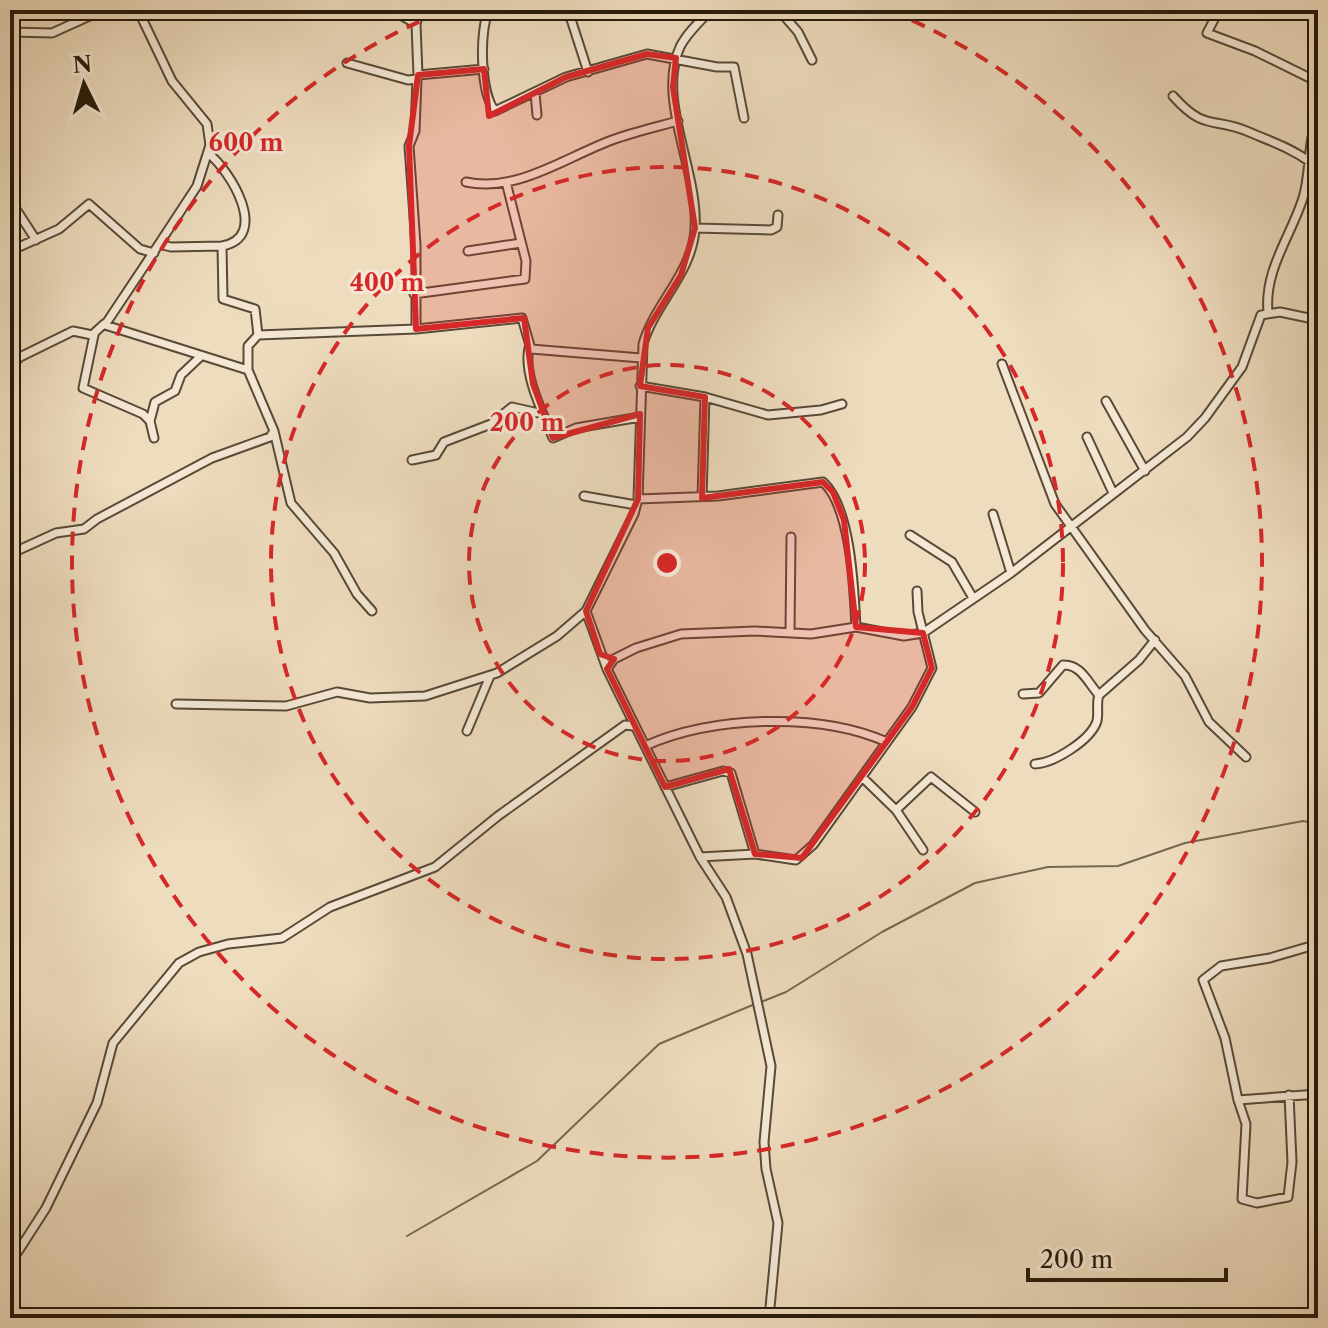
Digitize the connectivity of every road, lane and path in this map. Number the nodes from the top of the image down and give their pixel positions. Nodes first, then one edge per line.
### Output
1 (11, 10) edge
2 (103, 10) edge
3 (138, 10) edge
4 (392, 10) edge
5 (420, 10) edge
6 (489, 10) edge
7 (568, 10) edge
8 (711, 10) edge
9 (779, 10) edge
10 (1219, 10) edge
11 (416, 24) junction
12 (10, 32) edge
13 (676, 58) junction
14 (812, 60) dead end
15 (347, 63) dead end
16 (484, 69) junction
17 (588, 72) junction
18 (418, 77) junction
19 (1318, 82) edge
20 (535, 93) junction
21 (1173, 96) dead end
22 (537, 115) dead end
23 (1318, 117) edge
24 (744, 118) dead end
25 (678, 121) junction
26 (208, 153) junction
27 (1310, 162) junction
28 (466, 182) dead end
29 (506, 182) junction
30 (10, 200) edge
31 (778, 215) dead end
32 (695, 228) junction
33 (36, 240) junction
34 (521, 243) junction
35 (159, 244) junction
36 (222, 246) junction
37 (10, 251) edge
38 (468, 251) dead end
39 (154, 253) junction
40 (414, 294) junction
41 (1268, 312) junction
42 (1318, 320) edge
43 (104, 324) junction
44 (416, 329) junction
45 (94, 335) junction
46 (258, 335) junction
47 (529, 348) junction
48 (200, 357) junction
49 (641, 358) junction
50 (1002, 364) dead end
51 (10, 367) edge
52 (248, 370) junction
53 (640, 386) junction
54 (705, 397) junction
55 (1106, 401) dead end
56 (842, 404) dead end
57 (543, 414) junction
58 (640, 417) junction
59 (150, 421) junction
60 (274, 431) junction
61 (1087, 437) dead end
62 (154, 438) dead end
63 (412, 460) dead end
64 (1145, 471) junction
65 (1113, 493) junction
66 (584, 496) dead end
67 (702, 497) junction
68 (637, 502) junction
69 (993, 514) dead end
70 (1072, 528) junction
71 (910, 535) dead end
72 (791, 537) dead end
73 (10, 554) edge
74 (1011, 573) junction
75 (917, 591) dead end
76 (973, 598) junction
77 (372, 611) dead end
78 (586, 611) junction
79 (856, 627) junction
80 (790, 632) junction
81 (923, 633) junction
82 (1155, 640) junction
83 (600, 654) junction
84 (614, 659) junction
85 (607, 669) junction
86 (490, 676) junction
87 (1023, 694) dead end
88 (1099, 695) junction
89 (176, 704) dead end
90 (629, 726) junction
91 (467, 731) dead end
92 (887, 742) junction
93 (645, 746) junction
94 (1246, 757) dead end
95 (1035, 764) dead end
96 (862, 777) junction
97 (665, 787) junction
98 (896, 810) junction
99 (975, 812) dead end
100 (923, 850) dead end
101 (755, 854) junction
102 (700, 857) junction
103 (1318, 944) edge
104 (1318, 1094) edge
105 (1289, 1095) junction
106 (1238, 1100) junction
107 (10, 1264) edge
108 (769, 1318) edge

1 - 12 street
2 - 12 street
3 - 26 street
4 - 11 street
5 - 11 street
6 - 16 street
7 - 17 street
8 - 13 street
9 - 14 street
10 - 19 street
11 - 18 street
13 - 17 street
13 - 24 street
13 - 25 street
15 - 18 street
16 - 18 street
16 - 20 street
17 - 20 street
18 - 40 street
20 - 22 street
21 - 27 street
23 - 27 street
25 - 29 street
25 - 32 street
26 - 35 street
26 - 36 street
27 - 41 street
28 - 29 street
29 - 34 street
30 - 33 street
31 - 32 street
32 - 49 street
33 - 37 street
33 - 39 street
34 - 38 street
34 - 40 street
35 - 36 street
35 - 39 street
36 - 46 street
39 - 43 street
40 - 44 street
41 - 42 street
41 - 64 street
43 - 45 street
43 - 48 street
44 - 46 street
44 - 47 street
45 - 51 street
45 - 59 street
46 - 52 street
47 - 49 street
47 - 57 street
48 - 52 street
48 - 59 street
49 - 53 street
50 - 70 street
52 - 60 street
53 - 54 street
53 - 58 street
54 - 56 street
54 - 67 street
55 - 64 street
57 - 58 street
57 - 63 street
58 - 68 street
59 - 62 street
60 - 73 street
60 - 77 street
61 - 65 street
64 - 65 street
65 - 70 street
66 - 68 street
67 - 68 street
67 - 79 street
68 - 78 street
69 - 74 street
70 - 74 street
70 - 82 street
71 - 76 street
72 - 80 street
74 - 76 street
75 - 81 street
76 - 81 street
78 - 83 street
78 - 86 street
79 - 80 street
79 - 81 street
80 - 84 street
81 - 92 street
82 - 88 street
82 - 94 street
83 - 84 street
83 - 85 street
84 - 85 street
85 - 90 street
86 - 89 street
86 - 91 street
87 - 88 street
88 - 95 street
90 - 93 street
90 - 107 street
92 - 93 street
92 - 96 street
93 - 97 street
96 - 98 street
96 - 101 street
97 - 101 street
97 - 102 street
98 - 99 street
98 - 100 street
101 - 102 street
102 - 108 street
103 - 106 street
104 - 105 street
105 - 106 street
105 - 106 street

